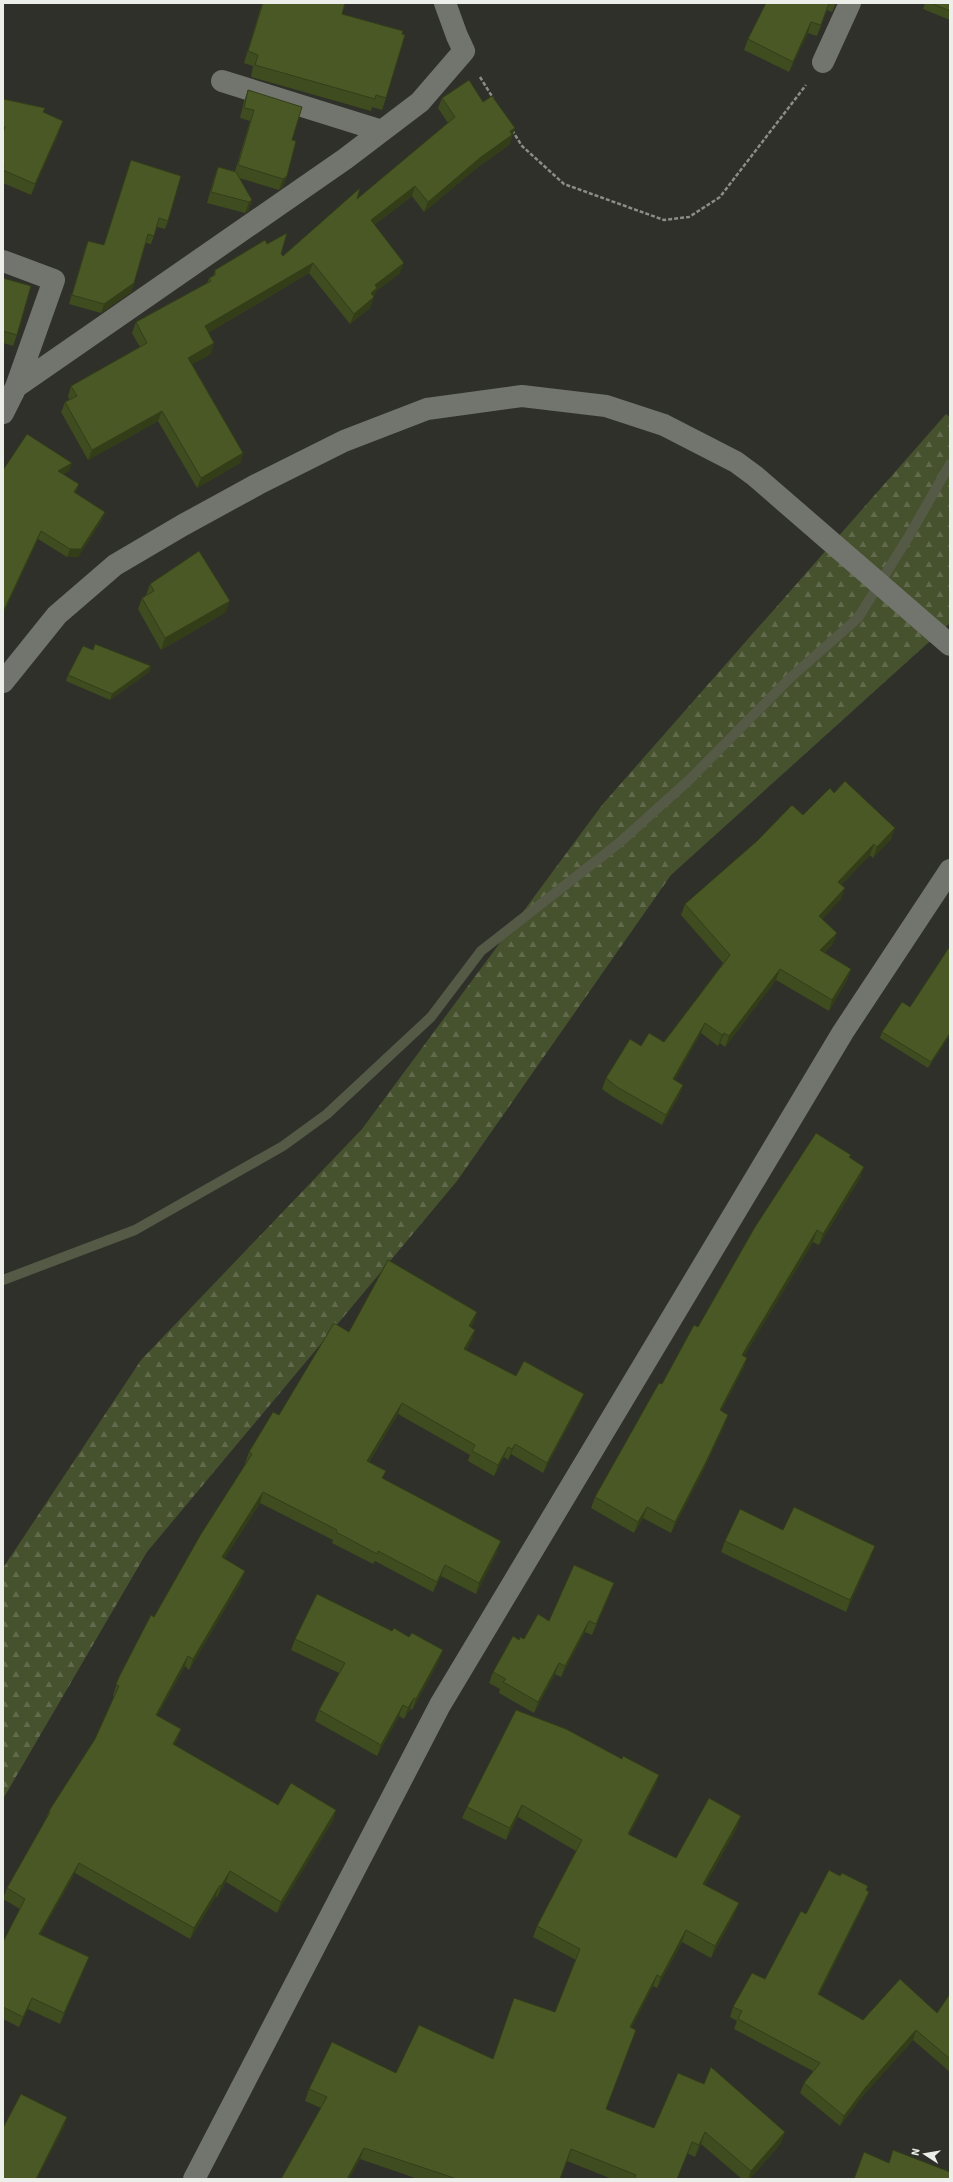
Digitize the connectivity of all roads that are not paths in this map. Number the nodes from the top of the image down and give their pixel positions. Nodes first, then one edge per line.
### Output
1 (445, 3) edge
2 (850, 3) edge
3 (823, 62) road end
4 (222, 80) dead end
5 (382, 131) junction
6 (3, 261) edge
7 (16, 387) junction
8 (3, 414) edge
9 (946, 642) edge
10 (3, 682) edge
11 (950, 870) edge
12 (194, 2179) edge

1 - 5 street
2 - 3 street
4 - 5 street
5 - 7 street
6 - 7 street
7 - 8 street
9 - 10 street
11 - 12 street

